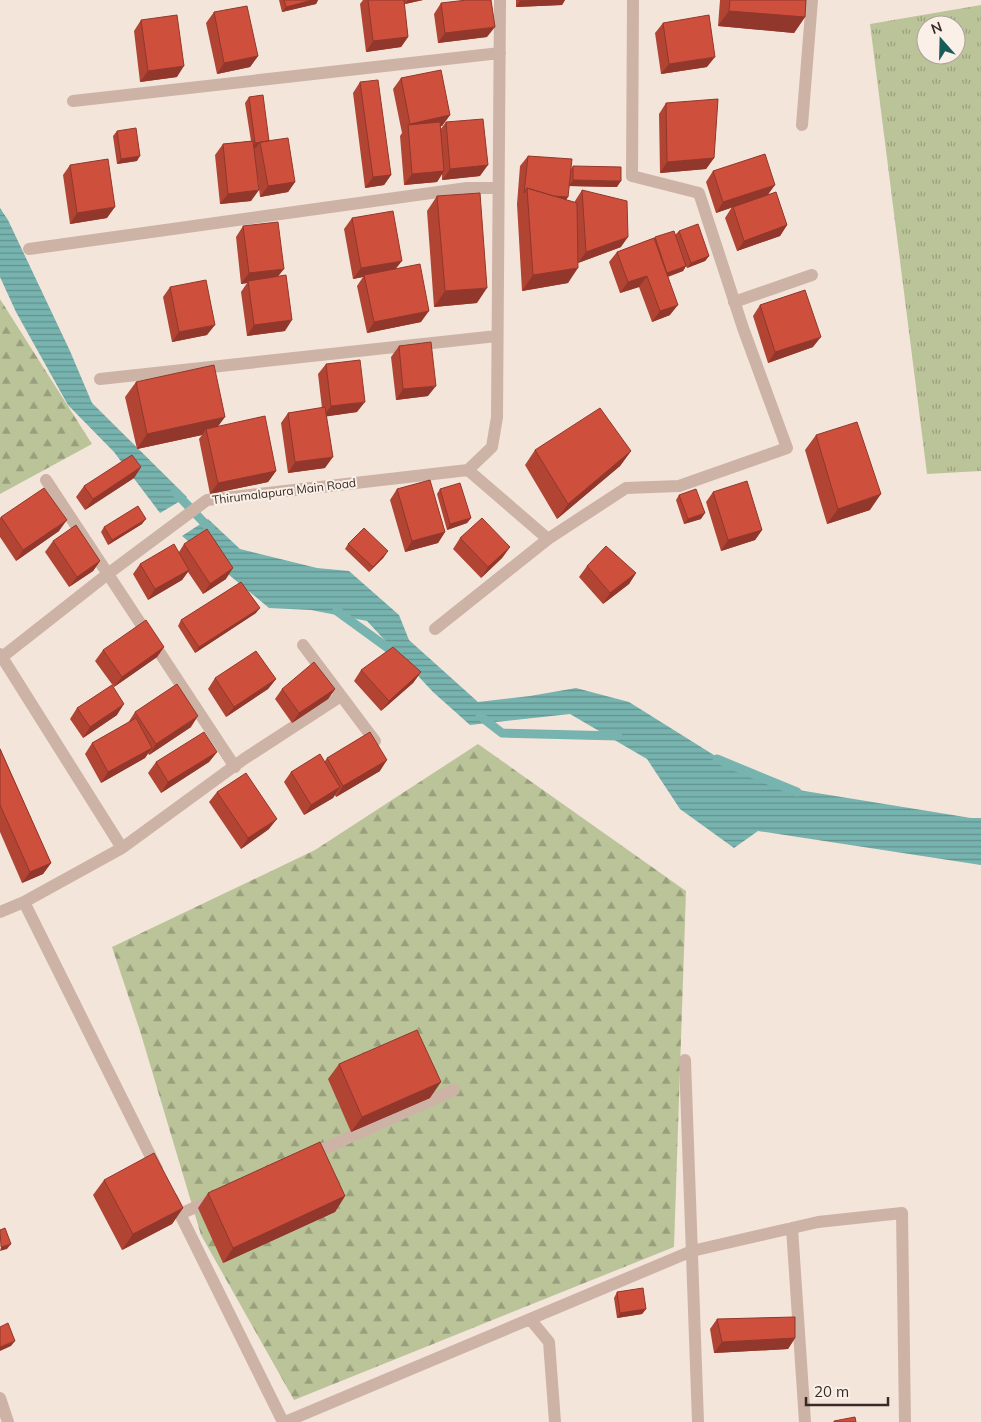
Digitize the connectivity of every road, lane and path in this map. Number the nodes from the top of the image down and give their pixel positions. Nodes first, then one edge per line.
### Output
1 (500, 0) edge
2 (633, 0) edge
3 (812, 0) edge
4 (500, 54) junction
5 (73, 101) dead end
6 (802, 125) dead end
7 (498, 188) junction
8 (29, 249) dead end
9 (812, 275) dead end
10 (734, 302) junction
11 (497, 336) junction
12 (100, 378) dead end
13 (468, 470) junction
14 (46, 480) dead end
15 (548, 539) junction
16 (108, 574) junction
17 (436, 629) dead end
18 (302, 645) dead end
19 (1, 655) edge
20 (341, 696) junction
21 (375, 741) edge
22 (235, 767) junction
23 (122, 848) junction
24 (24, 902) junction
25 (0, 912) edge
26 (685, 1060) dead end
27 (454, 1090) dead end
28 (295, 1162) edge
29 (224, 1194) edge
30 (180, 1214) junction
31 (792, 1228) junction
32 (692, 1251) junction
33 (530, 1319) junction
34 (0, 1398) edge
35 (8, 1422) edge
36 (284, 1422) edge
37 (555, 1422) edge
38 (698, 1422) edge
39 (805, 1422) edge
40 (905, 1422) edge

1 - 4 street
2 - 10 street
3 - 6 street
4 - 5 street
4 - 7 street
7 - 8 street
7 - 11 street
9 - 10 street
10 - 15 street
11 - 12 street
11 - 13 street
13 - 15 street
13 - 16 street, Thirumalapura Main Road
14 - 16 street
15 - 17 street
16 - 19 street, Thirumalapura Main Road
16 - 22 street
18 - 20 street
19 - 23 street
20 - 21 street
20 - 22 street
22 - 23 street
23 - 24 street
24 - 25 street
24 - 30 street
26 - 32 street
27 - 28 street
29 - 30 street
30 - 36 street
31 - 32 street
31 - 39 street
31 - 40 street
32 - 33 street
32 - 38 street
33 - 36 street
33 - 37 street
34 - 35 street

